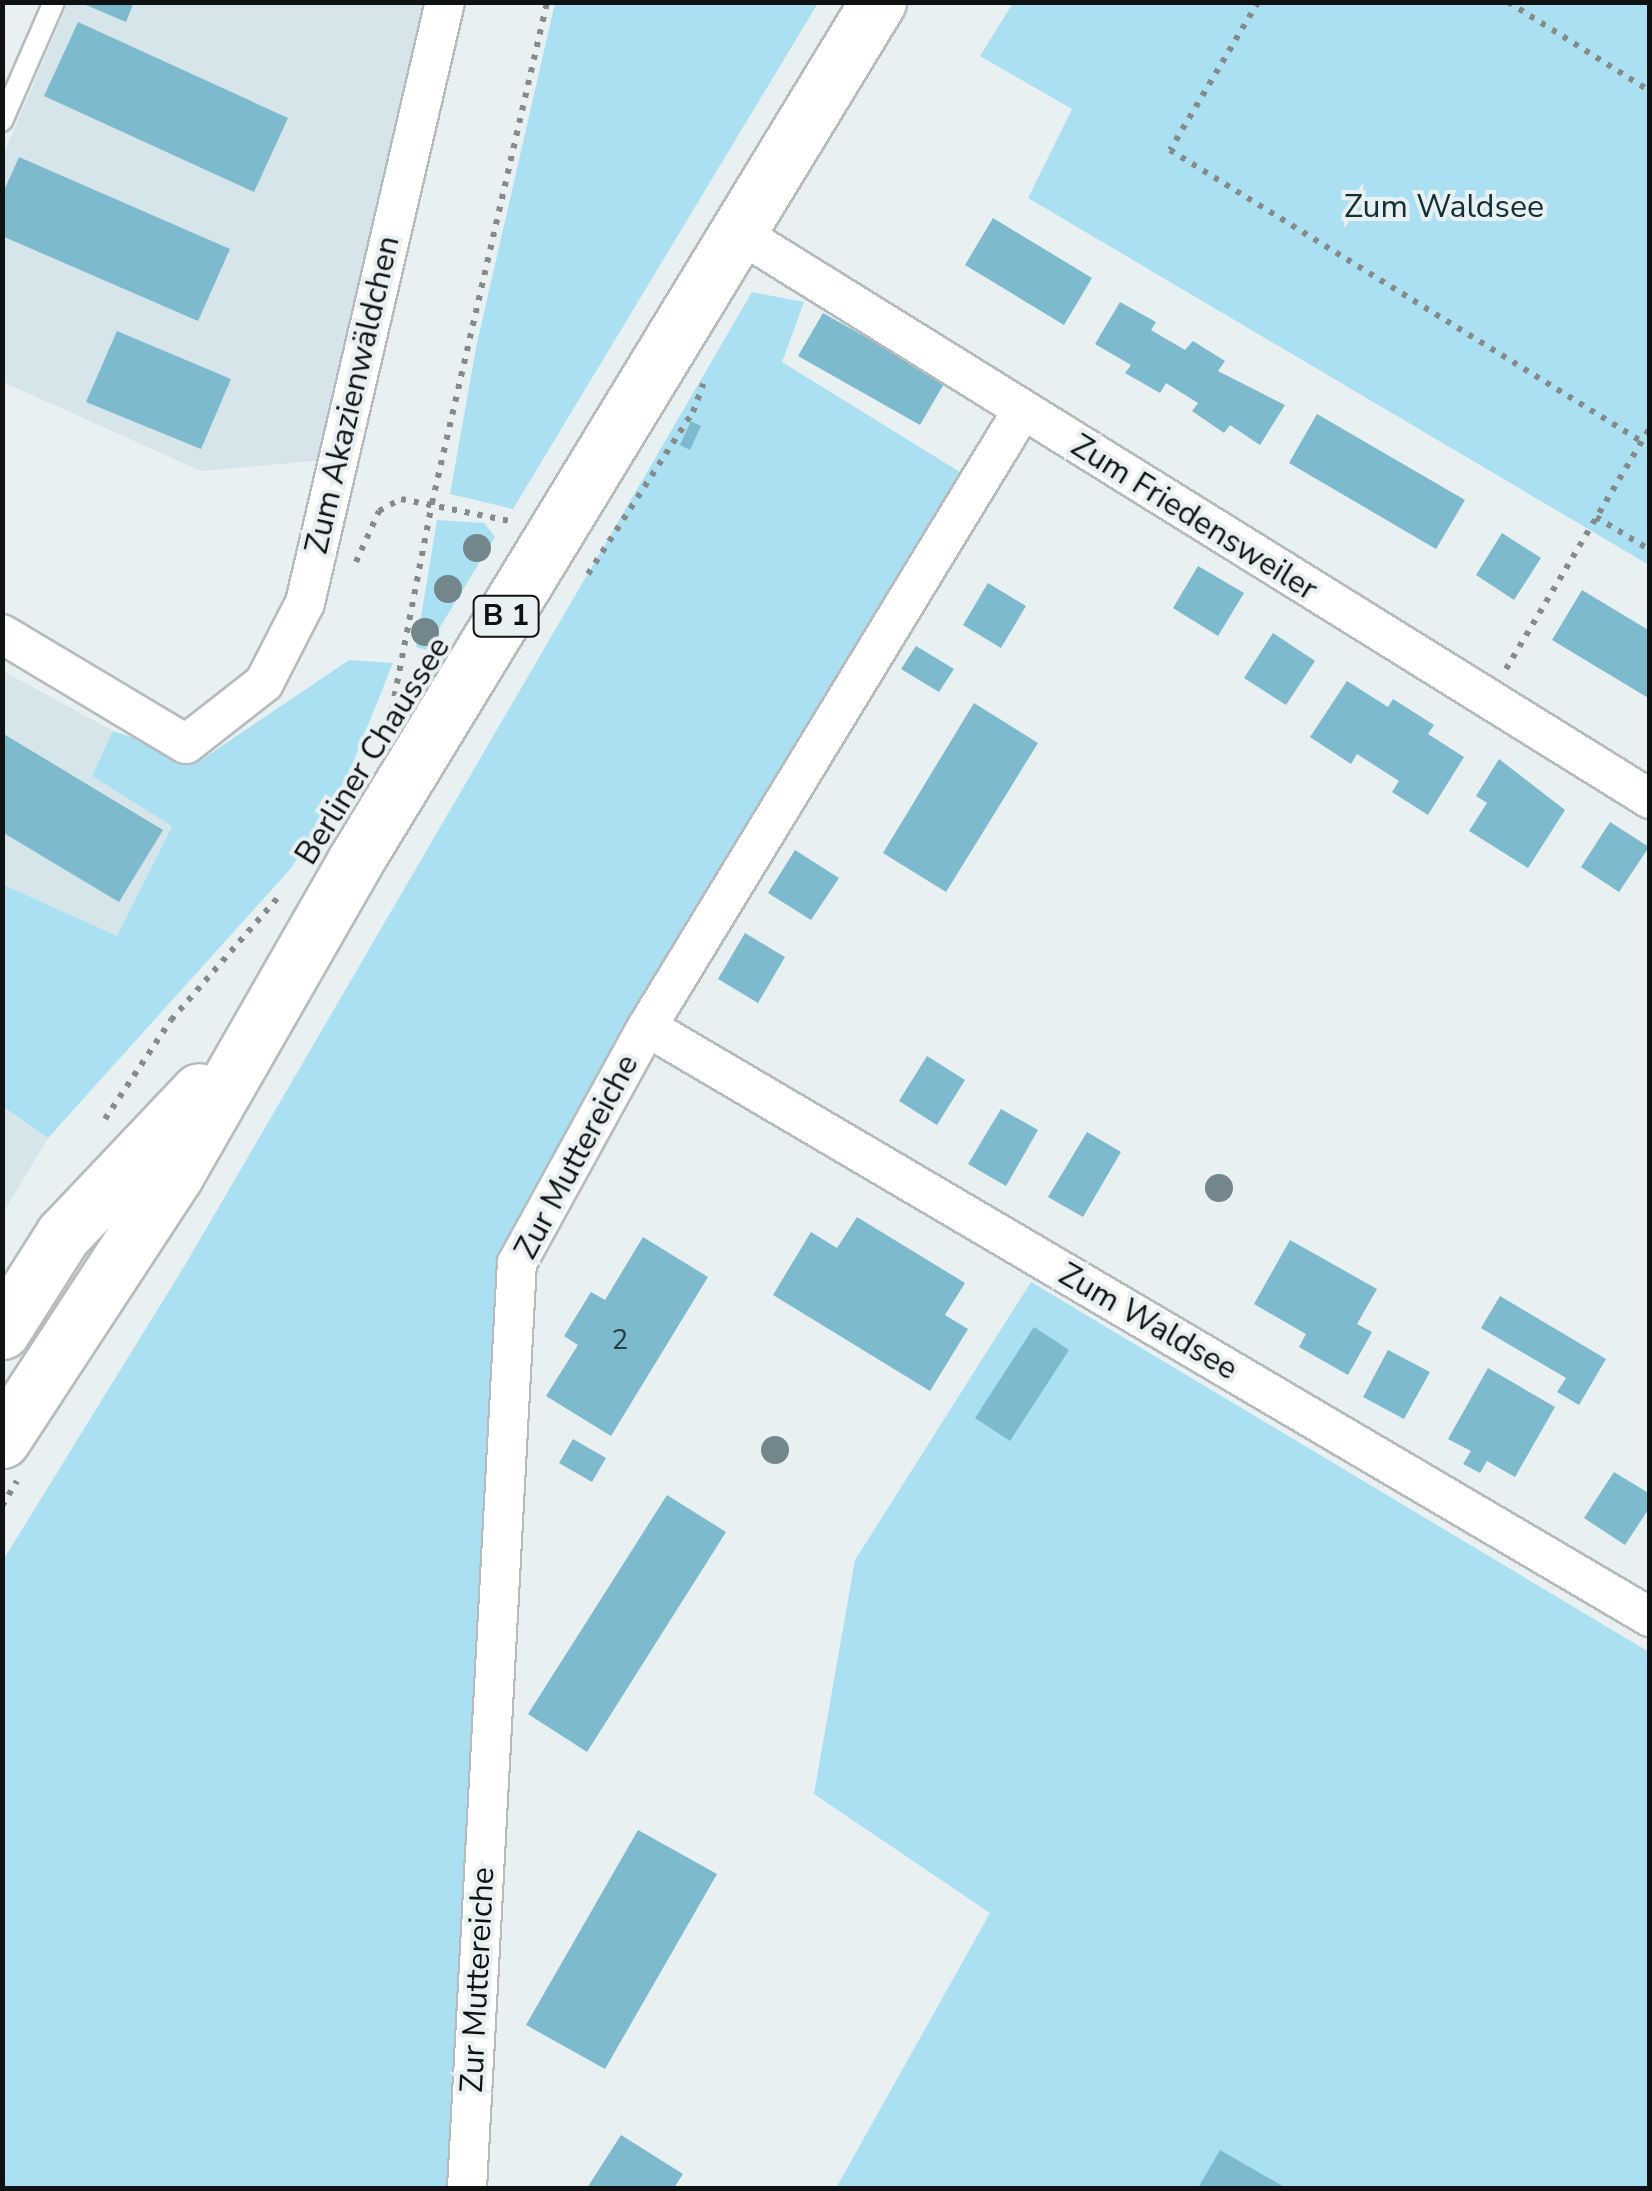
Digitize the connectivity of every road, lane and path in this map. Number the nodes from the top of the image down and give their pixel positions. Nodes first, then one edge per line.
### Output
1 (54, 2) edge
2 (445, 2) edge
3 (547, 2) edge
4 (878, 2) edge
5 (1258, 2) edge
6 (1508, 2) edge
7 (1650, 91) edge
8 (2, 121) edge
9 (740, 233) junction
10 (1022, 411) junction
11 (1650, 427) edge
12 (1641, 441) junction
13 (432, 503) junction
14 (524, 505) dead end
15 (1596, 517) junction
16 (514, 522) junction
17 (504, 539) dead end
18 (1650, 550) edge
19 (2, 634) edge
20 (409, 692) dead end
21 (1488, 700) junction
22 (1650, 799) edge
23 (287, 887) dead end
24 (272, 999) junction
25 (646, 1027) junction
26 (95, 1133) dead end
27 (2, 1331) edge
28 (2, 1440) edge
29 (1647, 1609) edge
30 (468, 2188) edge

1 - 8 lane
2 - 19 street, Zum Akazienwäldchen
3 - 13 path
4 - 9 main road, Berliner Chaussee / B 1
5 - 12 path
6 - 7 path
9 - 10 street, Zum Friedensweiler
9 - 24 main road, Berliner Chaussee / B 1
10 - 21 street, Zum Friedensweiler
10 - 25 street, Zur Muttereiche
11 - 12 path
12 - 15 path
13 - 16 path
13 - 20 path, Berliner Chaussee
14 - 16 path
15 - 18 path
15 - 21 path
16 - 17 path
21 - 22 street, Zum Friedensweiler
23 - 26 path, Berliner Chaussee
24 - 27 main road, Berliner Chaussee / B 1
24 - 28 main road, Berliner Chaussee / B 1
25 - 29 street, Zum Waldsee
25 - 30 street, Zur Muttereiche

